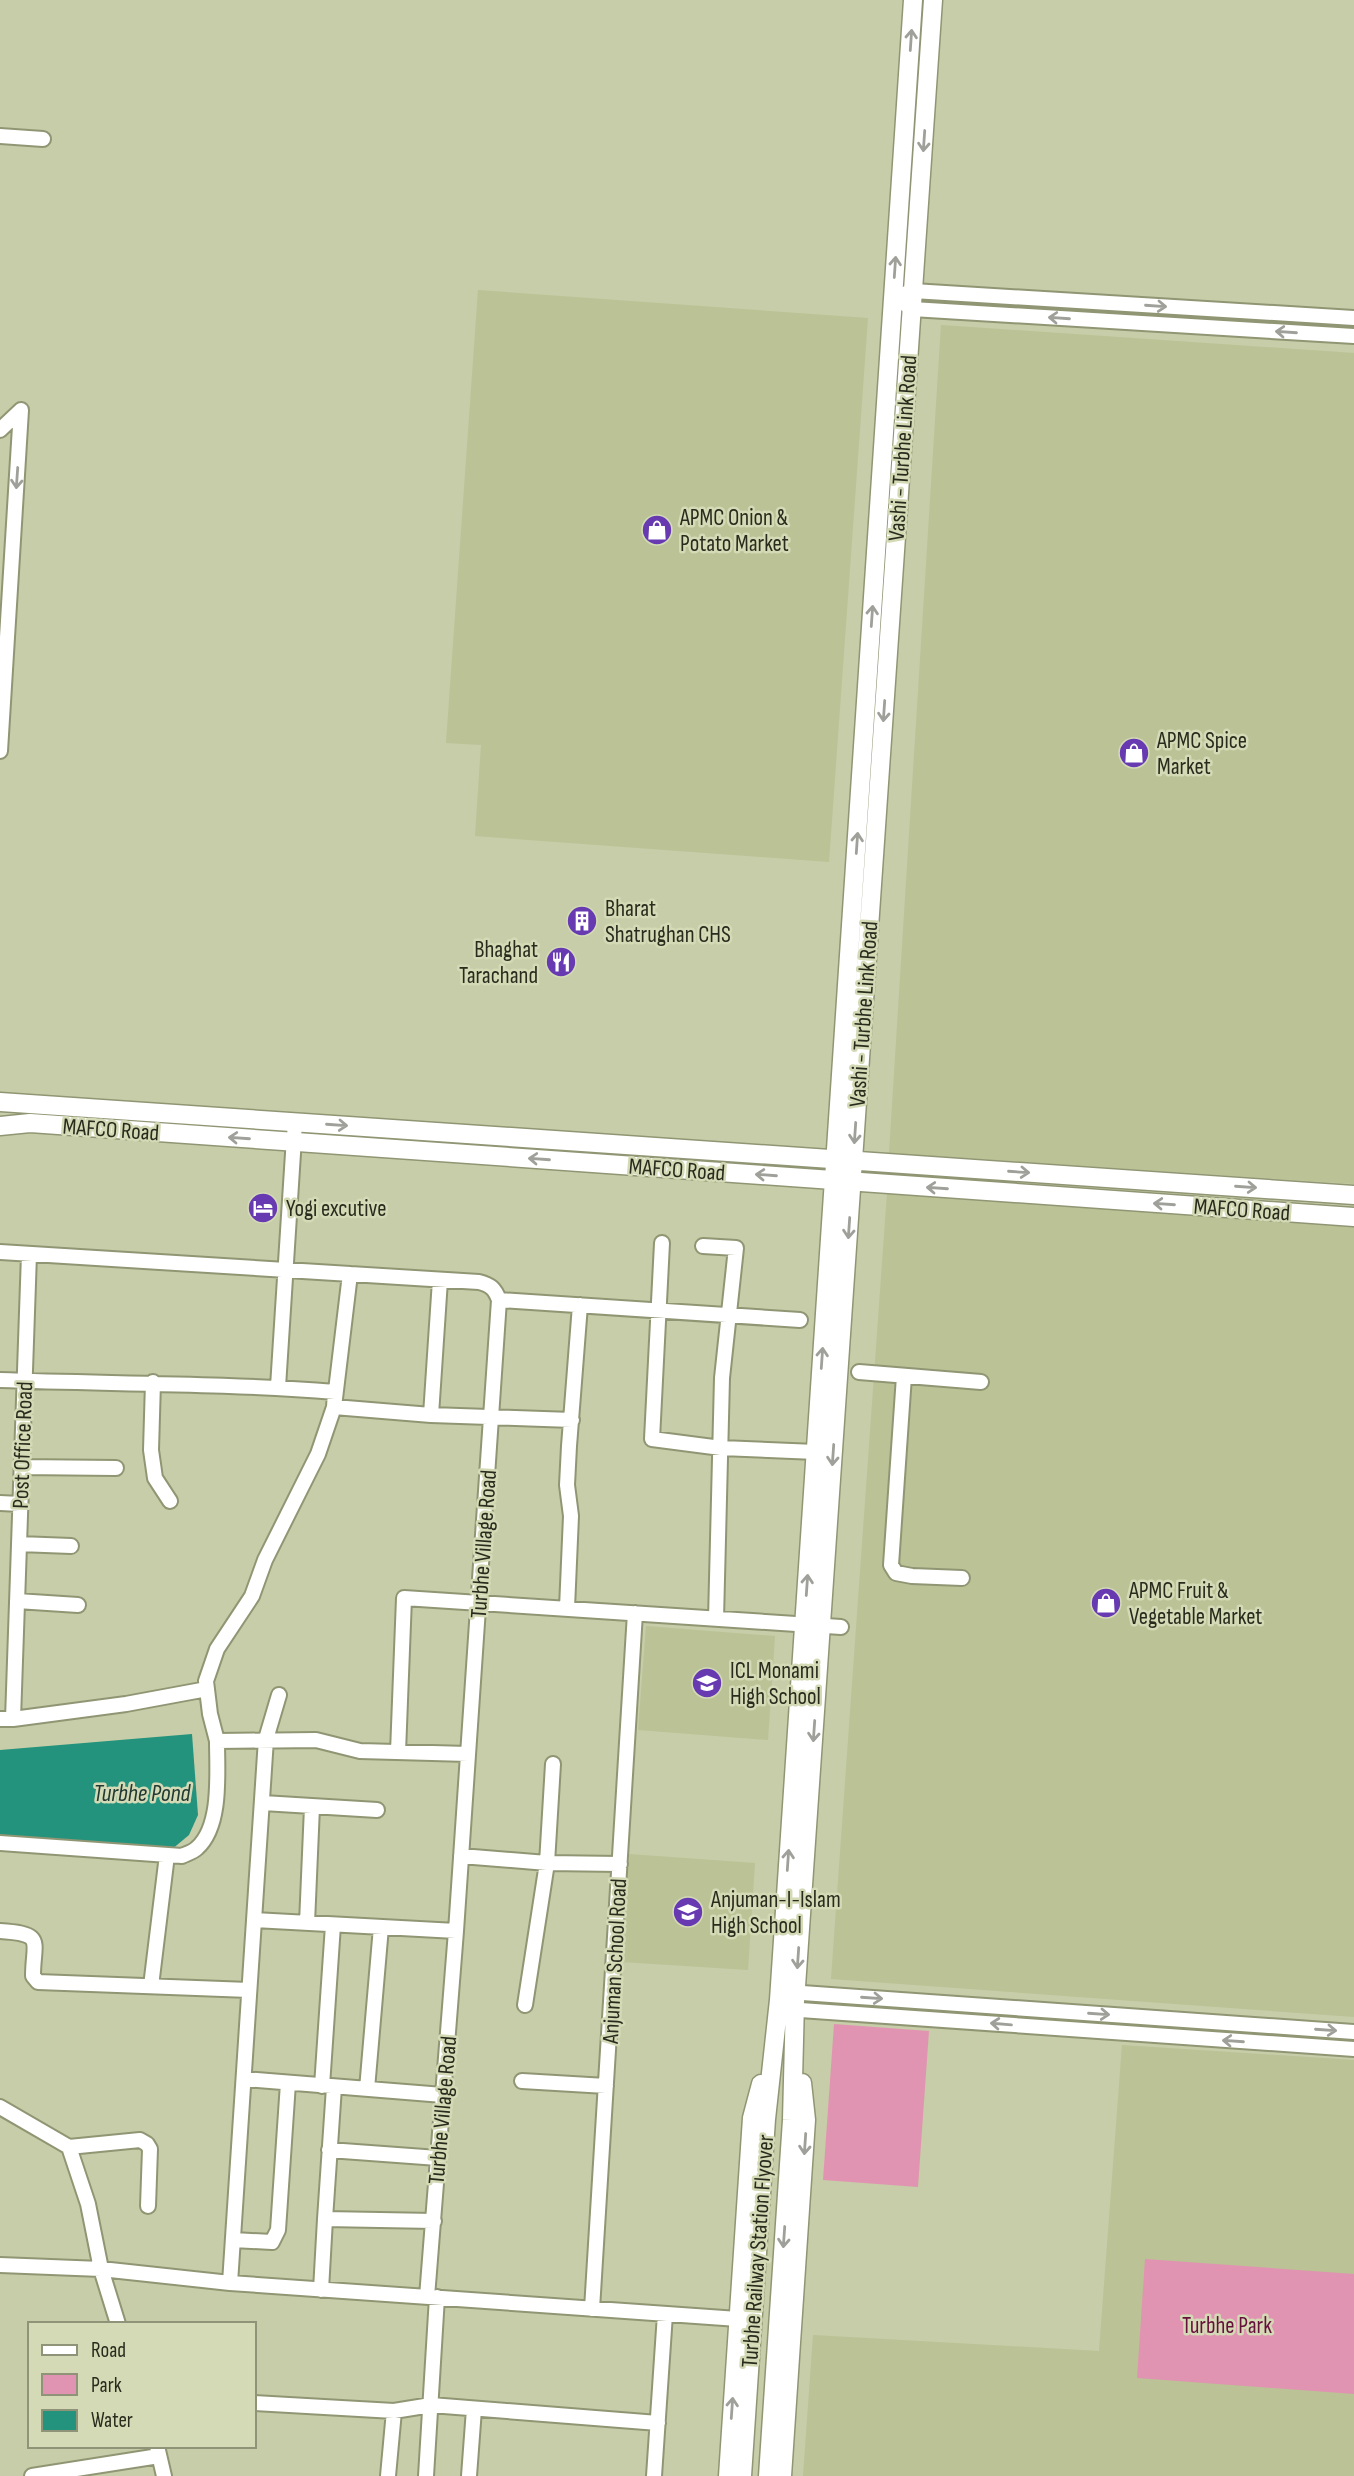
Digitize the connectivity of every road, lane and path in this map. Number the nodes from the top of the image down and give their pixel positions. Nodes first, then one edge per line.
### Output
1 (913, 0) edge
2 (933, 0) edge
3 (0, 136) edge
4 (43, 139) dead end
5 (893, 298) junction
6 (913, 300) junction
7 (1354, 318) edge
8 (1354, 336) edge
9 (0, 430) edge
10 (0, 751) edge
11 (863, 881) junction
12 (0, 1102) edge
13 (276, 1121) junction
14 (295, 1122) junction
15 (0, 1126) edge
16 (496, 1136) junction
17 (275, 1140) junction
18 (294, 1142) junction
19 (495, 1156) junction
20 (844, 1160) junction
21 (843, 1181) junction
22 (1354, 1195) edge
23 (1354, 1217) edge
24 (662, 1243) dead end
25 (703, 1246) dead end
26 (0, 1252) edge
27 (29, 1254) junction
28 (286, 1270) junction
29 (350, 1274) junction
30 (440, 1280) junction
31 (499, 1300) junction
32 (580, 1306) junction
33 (658, 1311) junction
34 (727, 1316) junction
35 (800, 1320) dead end
36 (859, 1373) dead end
37 (904, 1376) junction
38 (0, 1380) edge
39 (24, 1381) junction
40 (153, 1382) junction
41 (981, 1382) dead end
42 (278, 1387) junction
43 (334, 1407) junction
44 (431, 1415) junction
45 (491, 1418) junction
46 (572, 1420) junction
47 (721, 1448) junction
48 (816, 1452) junction
49 (21, 1467) junction
50 (116, 1468) dead end
51 (170, 1501) dead end
52 (0, 1503) edge
53 (20, 1504) junction
54 (19, 1544) junction
55 (71, 1546) dead end
56 (962, 1578) dead end
57 (16, 1601) junction
58 (478, 1602) junction
59 (78, 1605) dead end
60 (567, 1608) junction
61 (635, 1613) junction
62 (716, 1619) junction
63 (813, 1625) junction
64 (841, 1627) dead end
65 (207, 1689) junction
66 (279, 1695) dead end
67 (6, 1719) edge
68 (266, 1739) junction
69 (218, 1741) junction
70 (398, 1752) junction
71 (468, 1754) junction
72 (553, 1764) dead end
73 (262, 1803) junction
74 (312, 1807) junction
75 (377, 1810) dead end
76 (0, 1843) edge
77 (167, 1855) junction
78 (461, 1856) junction
79 (547, 1863) junction
80 (620, 1864) junction
81 (254, 1920) junction
82 (307, 1923) junction
83 (333, 1925) junction
84 (381, 1927) junction
85 (0, 1931) edge
86 (456, 1931) junction
87 (151, 1986) junction
88 (249, 1990) junction
89 (525, 2005) dead end
90 (786, 2009) junction
91 (1354, 2032) edge
92 (1354, 2049) edge
93 (244, 2079) junction
94 (522, 2081) dead end
95 (288, 2083) junction
96 (328, 2086) junction
97 (606, 2086) junction
98 (367, 2089) junction
99 (443, 2095) junction
100 (0, 2107) edge
101 (69, 2147) junction
102 (329, 2150) junction
103 (438, 2158) junction
104 (148, 2206) dead end
105 (325, 2219) junction
106 (433, 2221) junction
107 (233, 2240) junction
108 (0, 2265) edge
109 (101, 2269) junction
110 (230, 2283) junction
111 (321, 2290) junction
112 (432, 2297) junction
113 (592, 2309) junction
114 (665, 2314) junction
115 (738, 2319) junction
116 (117, 2322) edge
117 (256, 2403) edge
118 (431, 2406) junction
119 (474, 2409) junction
120 (394, 2411) junction
121 (658, 2423) junction
122 (158, 2451) edge
123 (32, 2476) edge
124 (164, 2476) edge
125 (388, 2476) edge
126 (426, 2476) edge
127 (469, 2476) edge
128 (654, 2476) edge
129 (728, 2476) edge
130 (742, 2476) edge
131 (768, 2476) edge
132 (782, 2476) edge

5 -> 1 main road, Vashi - Turbhe Link Road
2 -> 6 main road, Vashi - Turbhe Link Road
3 - 4 street
5 - 6 street
11 -> 5 main road, Vashi - Turbhe Link Road
6 -> 7 street
8 -> 6 street
6 -> 11 main road, Vashi - Turbhe Link Road
9 -> 10 street
11 - 20 main road, Vashi - Turbhe Link Road
12 - 13 main road, MAFCO Road
13 - 14 main road, MAFCO Road
13 - 17 street
14 -> 16 main road, MAFCO Road
14 - 18 street
17 -> 15 main road, MAFCO Road
16 - 19 street
16 - 20 main road, MAFCO Road
17 - 18 main road, MAFCO Road
18 - 19 main road, MAFCO Road
18 - 28 street
21 -> 19 main road, MAFCO Road
20 - 21 main road, Vashi - Turbhe Link Road
20 -> 22 main road, MAFCO Road
23 -> 21 main road, MAFCO Road
48 -> 21 main road, Vashi - Turbhe Link Road
21 -> 63 main road, Vashi - Turbhe Link Road
24 - 33 street
25 - 34 street
26 - 27 street
27 - 28 street
27 - 39 street, Post Office Road
28 - 29 street
28 - 42 street
29 - 30 street
29 - 43 street
30 - 31 street
30 - 44 street
31 - 32 street
31 - 45 street, Turbhe Village Road
32 - 33 street
32 - 46 street
33 - 34 street
33 - 47 street
34 - 35 street
34 - 47 street
36 - 37 street
37 - 41 street
37 - 56 street
38 - 39 street
39 - 40 street
39 - 49 street, Post Office Road
40 - 42 street
40 - 51 street
42 - 43 street
43 - 44 street
43 - 65 street
44 - 45 street
45 - 46 street
45 - 58 street, Turbhe Village Road
46 - 60 street
47 - 48 street
47 - 62 street
63 -> 48 main road, Vashi - Turbhe Link Road
49 - 50 street
49 - 53 street, Post Office Road
52 - 53 street
53 - 54 street, Post Office Road
54 - 55 street
54 - 57 street, Post Office Road
57 - 59 street
57 - 67 street, Post Office Road
58 - 60 street
58 - 70 street
58 - 71 street, Turbhe Village Road
60 - 61 street
61 - 62 street
61 - 80 street, Anjuman School Road
62 - 63 street
63 - 64 street
63 - 90 main road, Vashi - Turbhe Link Road
65 - 67 street
65 - 69 street
66 - 68 street
68 - 69 street
68 - 70 street
68 - 73 street
69 - 77 street
70 - 71 street
71 - 78 street, Turbhe Village Road
72 - 79 street
73 - 74 street
73 - 81 street
74 - 75 street
74 - 82 street
76 - 77 street
77 - 87 street
78 - 79 street
78 - 86 street, Turbhe Village Road
79 - 80 street
79 - 89 street
80 - 97 street, Anjuman School Road
81 - 82 street
81 - 88 street
82 - 83 street
83 - 84 street
83 - 96 street
84 - 86 street
84 - 98 street
85 - 87 street
86 - 99 street, Turbhe Village Road
87 - 88 street
88 - 93 street
90 -> 91 street
92 -> 90 street
90 - 115 main road
90 - 130 main road, Turbhe Railway Station Flyover
90 -> 131 main road, Turbhe Railway Station Flyover
90 -> 132 main road
93 - 95 street
93 - 107 street
94 - 97 street
95 - 96 street
95 - 107 street
96 - 98 street
96 - 102 street
97 - 113 street, Anjuman School Road
98 - 99 street
99 - 103 street, Turbhe Village Road
100 - 101 street
101 - 104 street
101 - 109 street
102 - 103 street
102 - 105 street
103 - 106 street, Turbhe Village Road
105 - 106 street
105 - 111 street
106 - 112 street, Turbhe Village Road
107 - 110 street
108 - 109 street
109 - 110 street
109 - 116 street
110 - 111 street
111 - 112 street
112 - 113 street
112 - 118 street, Turbhe Village Road
113 - 114 street
114 - 115 street
114 - 121 street
129 -> 115 main road
117 - 120 street
118 - 119 street
118 - 120 street
118 - 126 street, Turbhe Village Road
119 - 121 street
119 - 127 street
120 - 125 street
121 - 128 street
122 - 123 street
122 - 124 street

